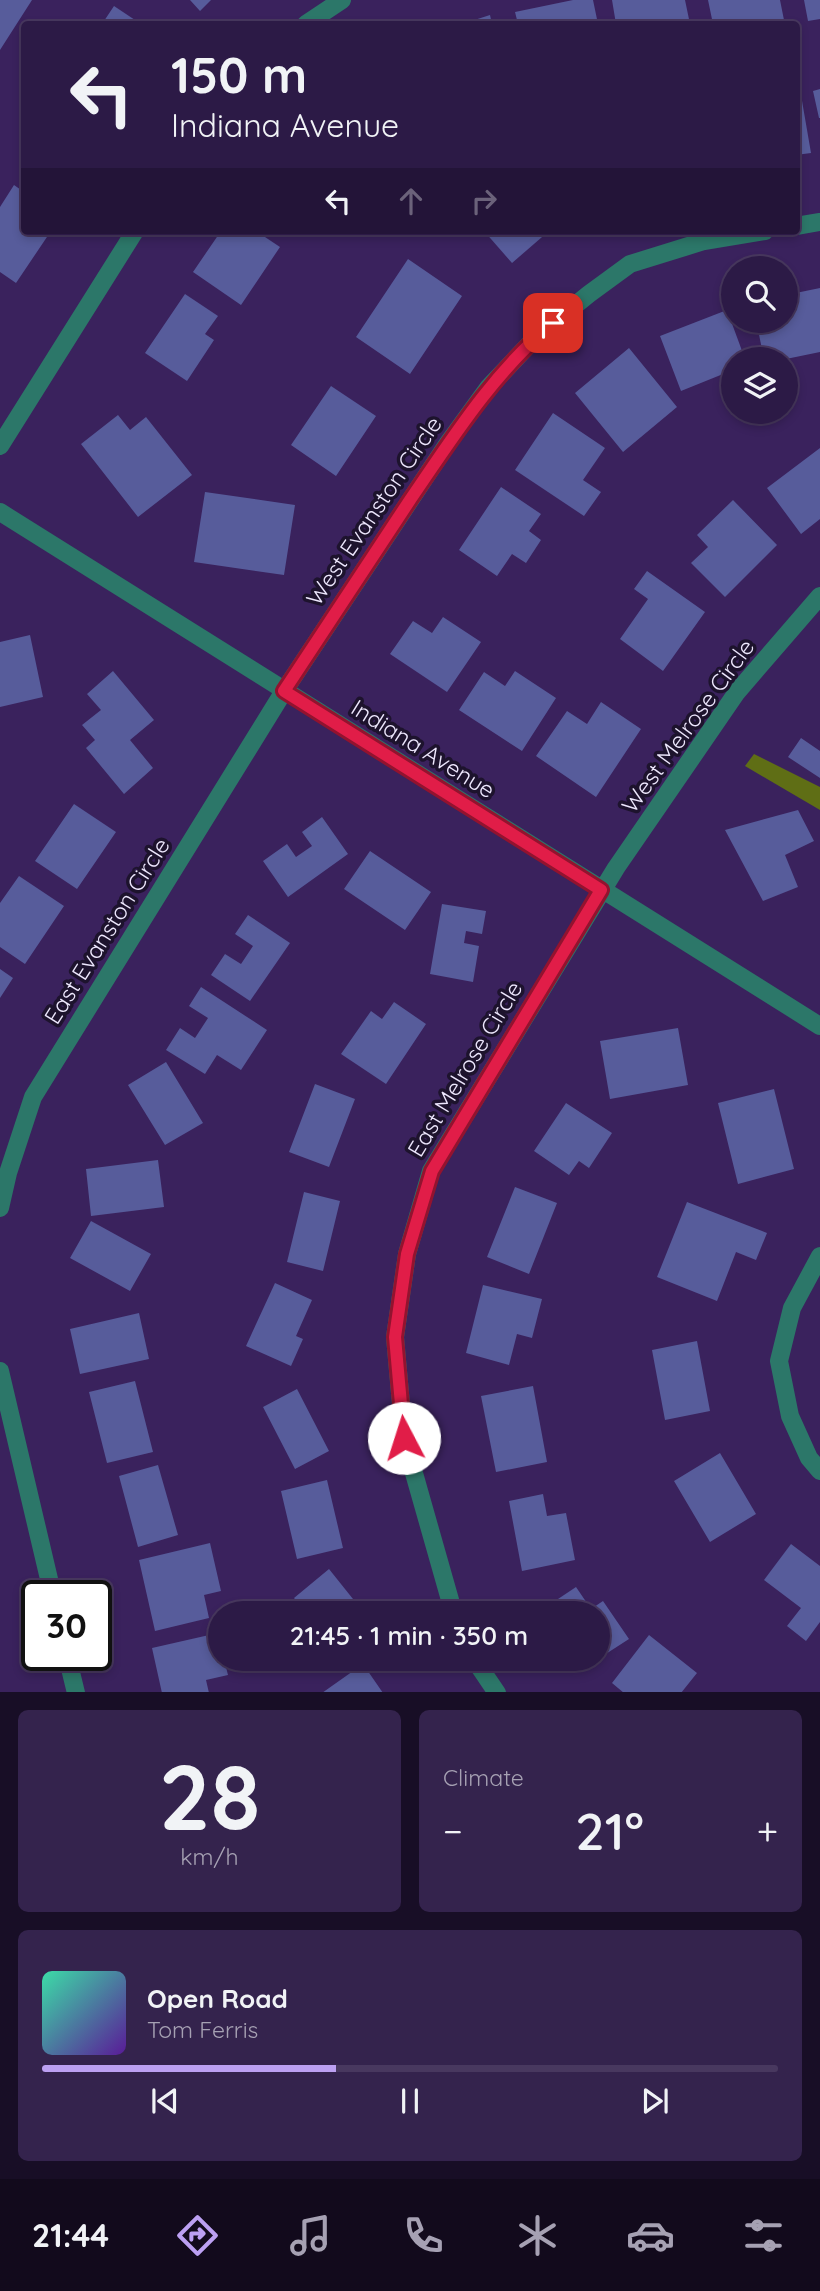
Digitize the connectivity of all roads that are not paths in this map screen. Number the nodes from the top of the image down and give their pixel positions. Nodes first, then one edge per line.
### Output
1 (342, 0) edge
2 (310, 21) edge
3 (820, 222) edge
4 (800, 225) edge
5 (132, 235) edge
6 (741, 235) edge
7 (0, 446) edge
8 (0, 512) edge
9 (820, 596) edge
10 (284, 691) junction
11 (601, 890) junction
12 (820, 1026) edge
13 (0, 1208) edge
14 (820, 1256) edge
15 (0, 1371) edge
16 (820, 1471) edge
17 (49, 1580) edge
18 (450, 1601) edge
19 (71, 1671) edge
20 (482, 1671) edge
21 (76, 1692) edge
22 (497, 1692) edge

1 - 2 street
3 - 4 street
5 - 7 street
6 - 10 street, West Evanston Circle
8 - 10 street, Indiana Avenue
9 - 11 street, West Melrose Circle
10 - 11 street, Indiana Avenue
10 - 13 street, East Evanston Circle
11 - 12 street, Indiana Avenue
11 - 18 street, East Melrose Circle
14 - 16 street
15 - 17 street
19 - 21 street
20 - 22 street

